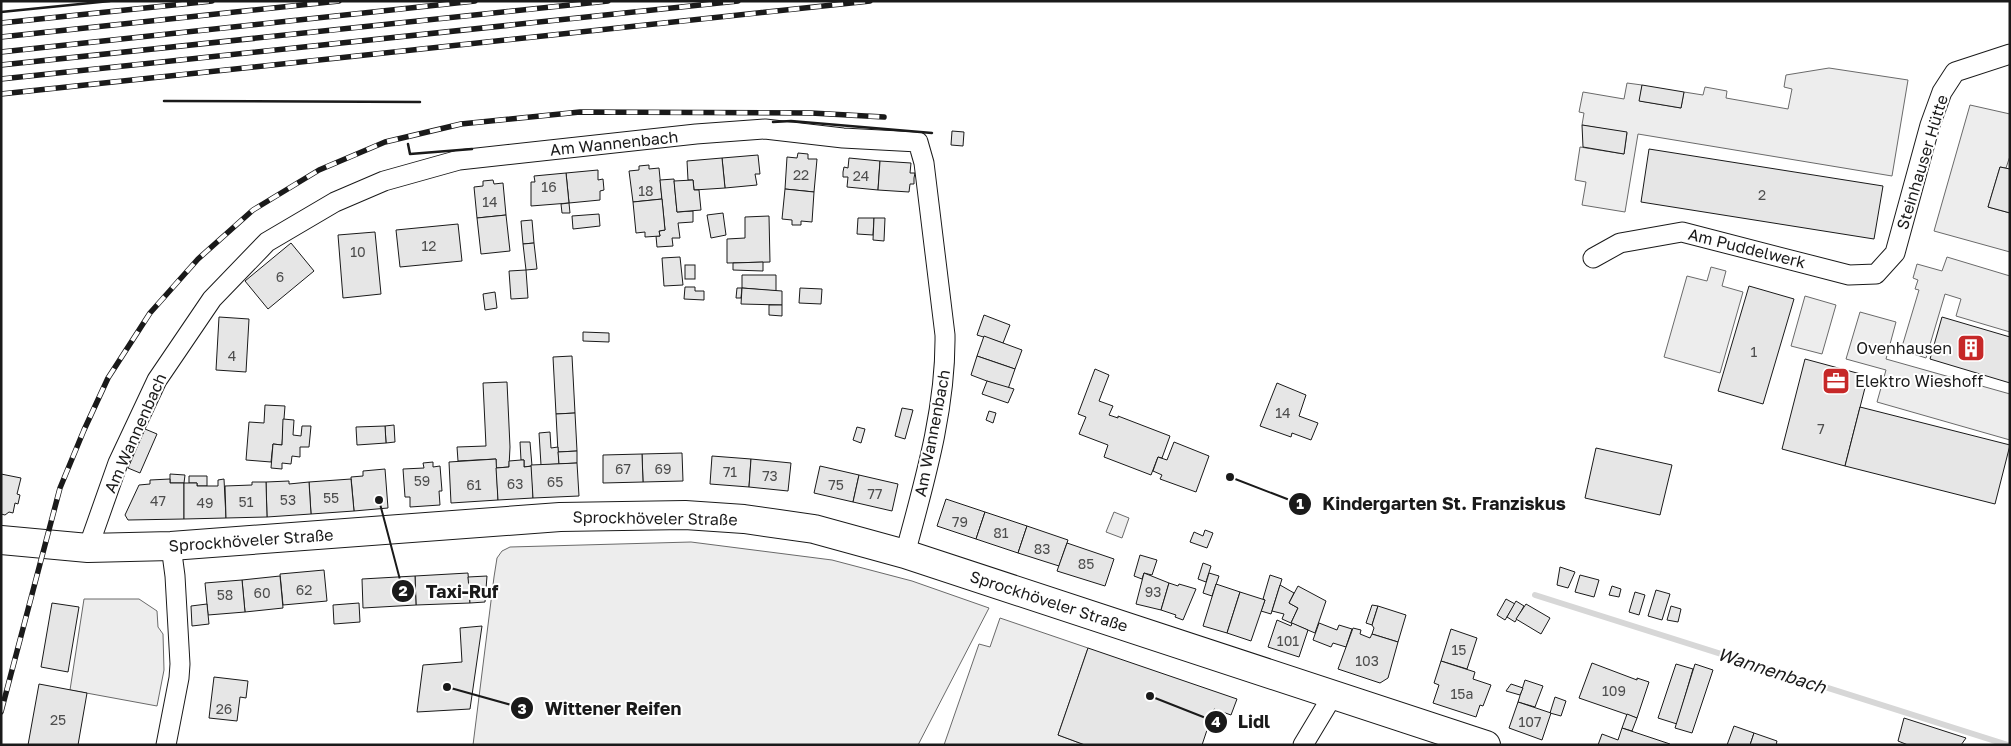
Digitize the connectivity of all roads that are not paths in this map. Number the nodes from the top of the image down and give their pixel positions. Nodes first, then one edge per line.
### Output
1 (2010, 54) edge
2 (1593, 258) dead end
3 (1876, 274) joint
4 (1, 540) edge
5 (171, 546) junction
6 (88, 548) junction
7 (905, 554) junction
8 (1333, 695) junction
9 (166, 745) edge
10 (1304, 745) edge
11 (1486, 745) edge

1 - 3 street, Steinhauser Hütte
2 - 3 street, Am Puddelwerk
4 - 6 main road, Sprockhöveler Straße
5 - 6 main road, Sprockhöveler Straße
5 - 7 main road, Sprockhöveler Straße
5 - 9 street
6 - 7 street, Am Wannenbach
7 - 8 main road, Sprockhöveler Straße
8 - 10 street
8 - 11 main road, Sprockhöveler Straße

